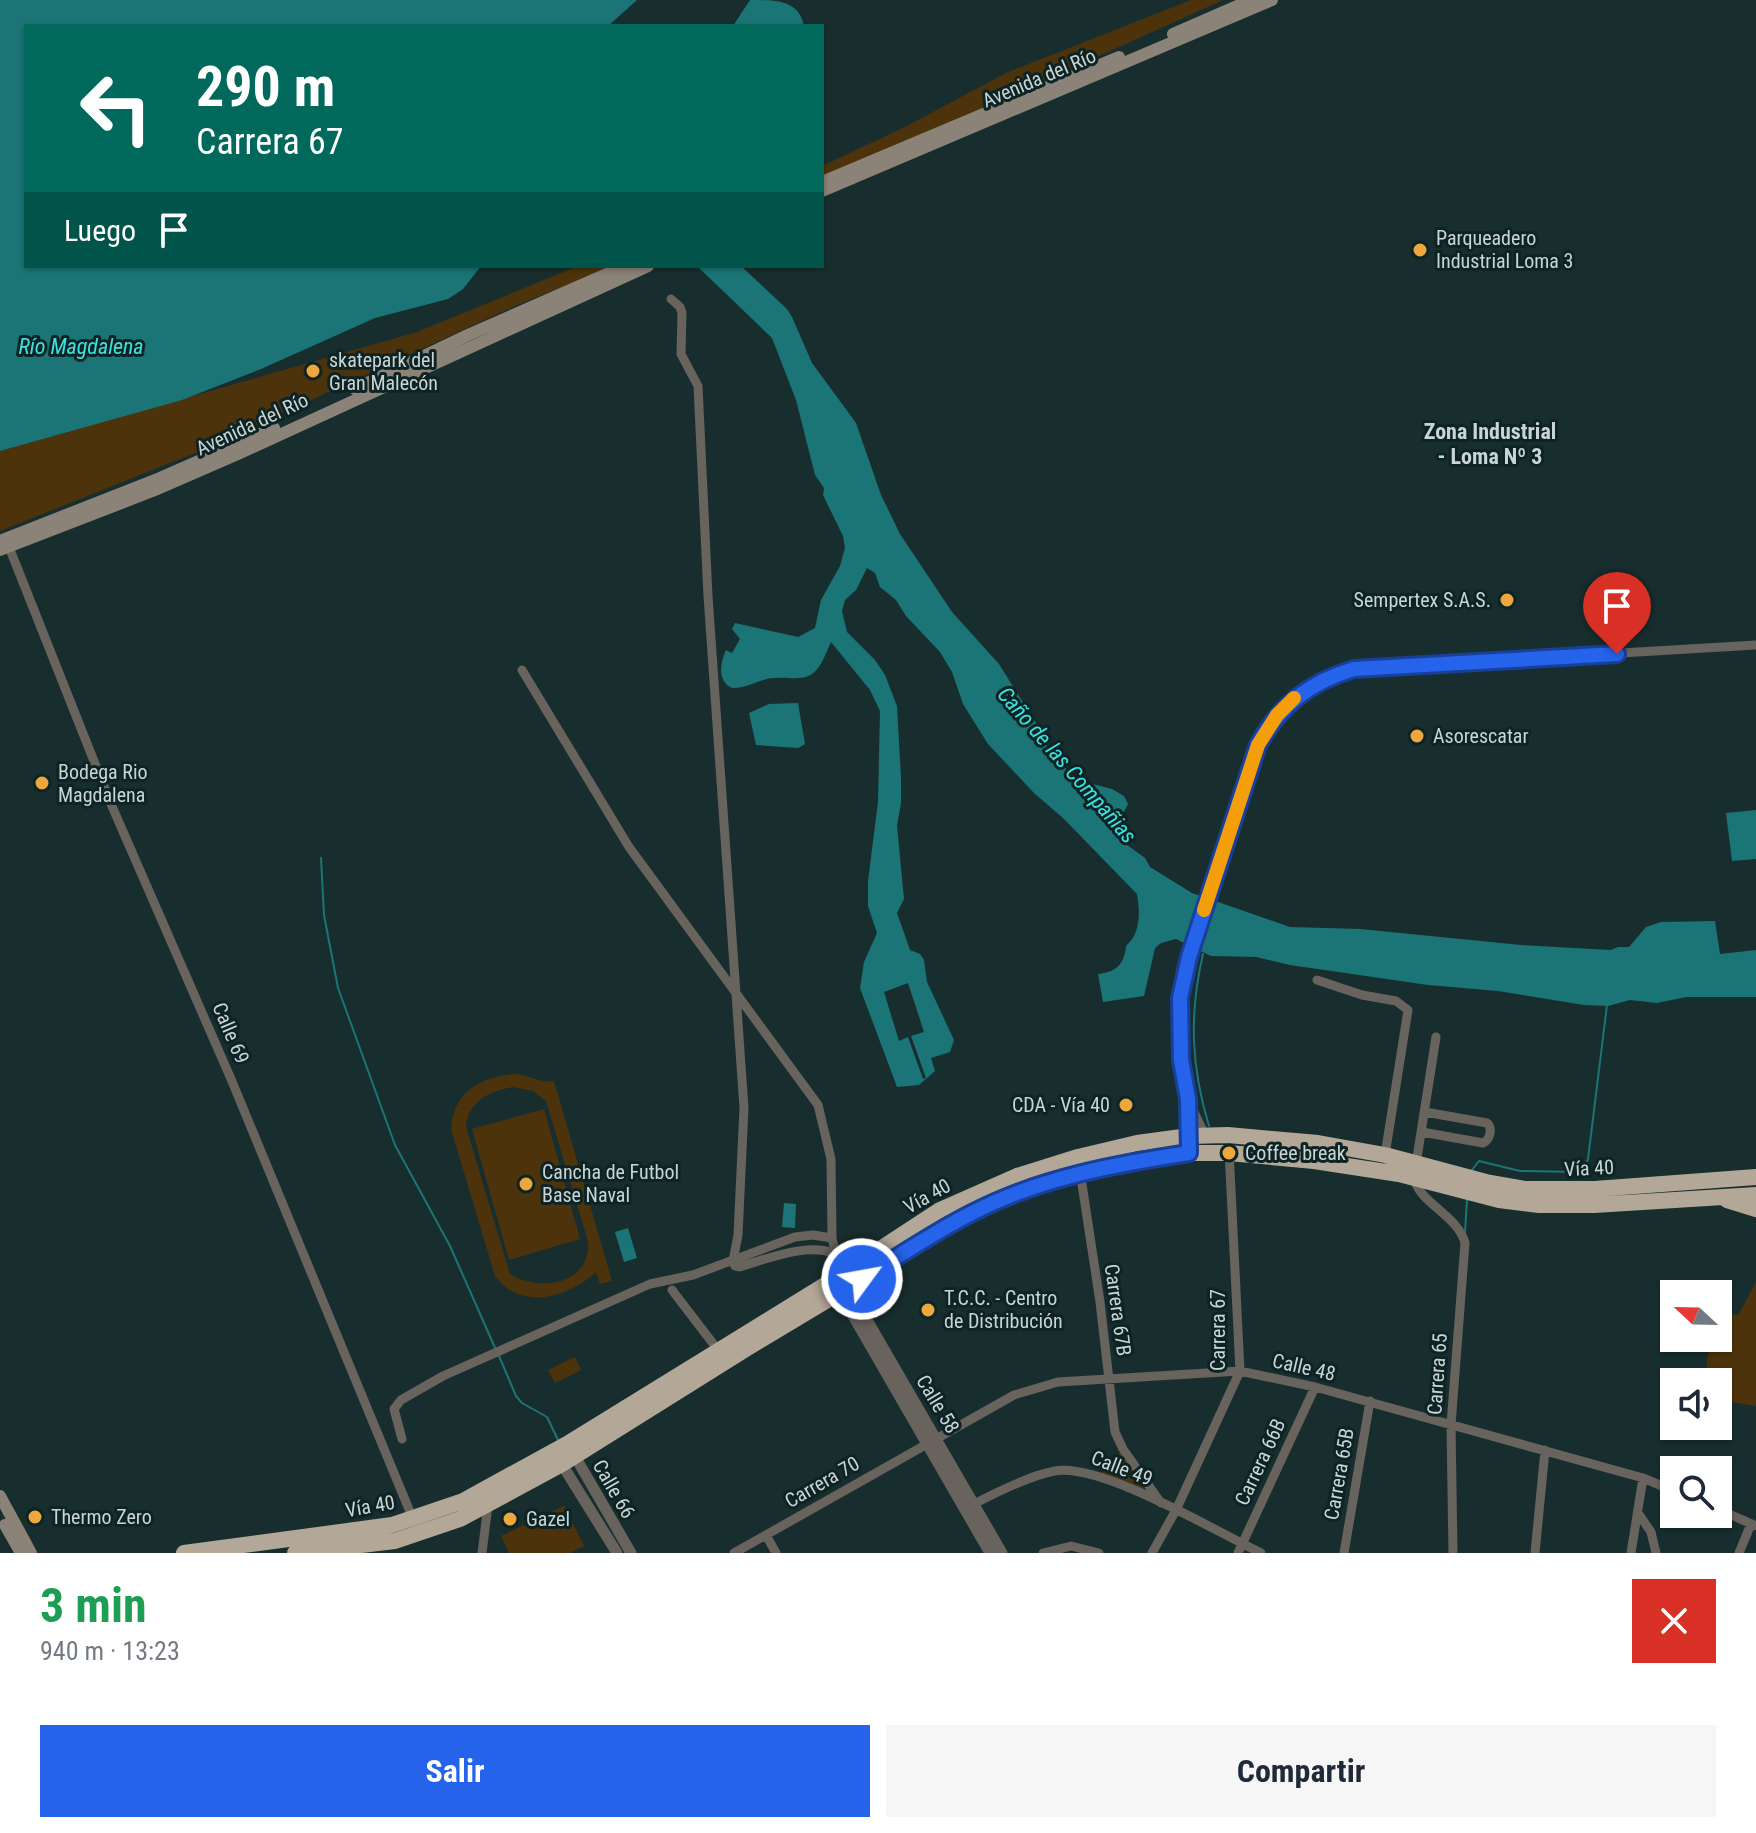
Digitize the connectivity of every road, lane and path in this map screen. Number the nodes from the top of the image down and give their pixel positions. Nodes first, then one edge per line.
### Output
1 (1251, 0) edge
2 (1272, 0) edge
3 (824, 181) edge
4 (824, 190) edge
5 (620, 268) edge
6 (644, 268) edge
7 (671, 299) dead end
8 (3, 546) edge
9 (1756, 645) edge
10 (522, 670) dead end
11 (1317, 980) dead end
12 (737, 995) junction
13 (1436, 1037) dead end
14 (1188, 1099) junction
15 (1425, 1112) junction
16 (1422, 1132) junction
17 (1228, 1135) junction
18 (1194, 1141) junction
19 (1229, 1153) junction
20 (1385, 1155) junction
21 (1080, 1166) junction
22 (1416, 1170) junction
23 (1756, 1177) edge
24 (1448, 1181) junction
25 (1756, 1195) edge
26 (1595, 1197) junction
27 (1705, 1197) junction
28 (1438, 1208) junction
29 (1756, 1209) edge
30 (832, 1238) junction
31 (836, 1254) junction
32 (733, 1261) junction
33 (840, 1284) junction
34 (672, 1290) dead end
35 (718, 1350) junction
36 (1240, 1371) junction
37 (1109, 1378) junction
38 (1315, 1387) junction
39 (1370, 1401) junction
40 (1451, 1425) junction
41 (402, 1439) dead end
42 (932, 1440) junction
43 (1545, 1450) junction
44 (564, 1454) junction
45 (1643, 1478) junction
46 (1660, 1485) edge
47 (489, 1486) junction
48 (0, 1496) edge
49 (1161, 1503) junction
50 (488, 1504) junction
51 (970, 1506) junction
52 (1176, 1510) junction
53 (1638, 1513) junction
54 (0, 1515) edge
55 (1732, 1515) edge
56 (1754, 1525) edge
57 (415, 1526) junction
58 (766, 1535) junction
59 (395, 1539) edge
60 (1240, 1549) edge
61 (21, 1553) edge
62 (31, 1553) edge
63 (184, 1553) edge
64 (295, 1553) edge
65 (482, 1553) edge
66 (617, 1553) edge
67 (631, 1553) edge
68 (734, 1553) edge
69 (776, 1553) edge
70 (990, 1553) edge
71 (1002, 1553) edge
72 (1043, 1553) edge
73 (1099, 1553) edge
74 (1152, 1553) edge
75 (1261, 1553) edge
76 (1344, 1553) edge
77 (1453, 1553) edge
78 (1535, 1553) edge
79 (1631, 1553) edge
80 (1656, 1553) edge
81 (1739, 1553) edge

1 - 3 main road, Avenida del Río
2 - 4 main road, Avenida del Río
5 - 8 main road, Avenida del Río
6 - 8 main road, Avenida del Río
7 - 12 street
8 - 57 street, Calle 69
9 - 14 street
10 - 12 street
11 - 20 street
12 - 30 street
12 - 32 street
13 - 15 street
14 - 18 street
14 - 18 street
15 - 16 street
15 - 16 street
16 - 22 street
17 - 18 highway, Vía 40
17 - 19 street, Carrera 67
17 - 20 highway, Vía 40
18 - 19 highway, Vía 40
18 - 21 highway, Vía 40
19 - 22 highway, Vía 40
19 - 36 street, Carrera 67
20 - 22 highway, Vía 40
21 - 33 highway, Vía 40
21 - 37 street, Carrera 67B
22 - 24 highway, Vía 40
22 - 28 street, Carrera 65
23 - 26 highway, Vía 40
24 - 26 highway, Vía 40
24 - 28 street
25 - 27 highway, Vía 40
26 - 27 highway, Vía 40
27 - 29 highway
28 - 40 street, Carrera 65
30 - 31 street
30 - 32 street
31 - 32 street
31 - 33 street
32 - 41 street
33 - 35 highway, Vía 40
33 - 42 street, Calle 58
33 - 44 highway, Vía 40
34 - 35 street
35 - 44 highway, Vía 40
36 - 37 street, Calle 48
36 - 38 street, Calle 48
36 - 52 street, Carrera 67
37 - 42 street, Calle 48
37 - 49 street, Carrera 67B
38 - 39 street, Calle 48
38 - 60 street, Carrera 66B
39 - 40 street, Calle 48
39 - 76 street, Carrera 65B
40 - 43 street, Calle 48
40 - 77 street, Carrera 65
42 - 51 street, Calle 58
42 - 58 street, Carrera 70
43 - 45 street, Calle 48
43 - 78 street
44 - 47 highway, Vía 40
44 - 50 highway, Vía 40
44 - 66 street, Calle 66
44 - 67 street, Calle 66
45 - 46 street, Calle 48
45 - 53 street
47 - 50 street
47 - 57 highway, Vía 40
48 - 62 main road
49 - 51 street, Calle 49
49 - 52 street, Calle 49
50 - 57 highway, Vía 40
50 - 65 street
51 - 70 street, Calle 58
51 - 71 street, Calle 58
52 - 60 street, Calle 49
52 - 74 street, Carrera 67
53 - 79 street
53 - 80 street
54 - 61 main road
55 - 56 street
56 - 81 street
57 - 59 highway, Vía 40
58 - 68 street, Carrera 70
58 - 69 street
59 - 63 highway, Vía 40
59 - 64 highway, Vía 40
60 - 75 street, Calle 49
72 - 73 street

